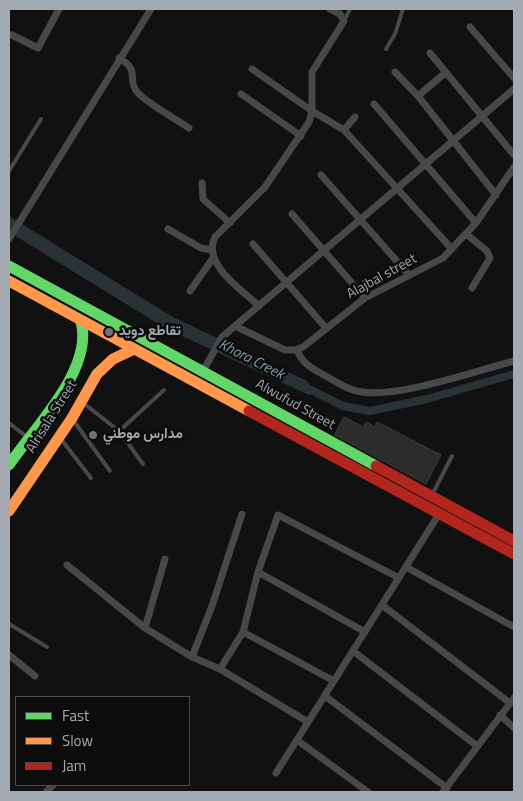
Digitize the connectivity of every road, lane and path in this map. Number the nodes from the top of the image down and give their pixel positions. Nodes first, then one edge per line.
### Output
1 (59, 9) edge
2 (151, 9) edge
3 (330, 9) edge
4 (350, 9) edge
5 (403, 9) edge
6 (344, 20) junction
7 (470, 27) dead end
8 (12, 35) dead end
9 (386, 49) dead end
10 (430, 53) dead end
11 (120, 58) junction
12 (252, 70) dead end
13 (395, 72) dead end
14 (445, 73) junction
15 (514, 78) edge
16 (514, 89) edge
17 (241, 94) dead end
18 (418, 96) junction
19 (374, 104) dead end
20 (312, 111) junction
21 (355, 117) dead end
22 (481, 117) junction
23 (41, 119) dead end
24 (189, 128) dead end
25 (344, 130) junction
26 (301, 136) junction
27 (454, 139) junction
28 (514, 155) edge
29 (425, 164) junction
30 (514, 167) edge
31 (9, 171) edge
32 (321, 175) dead end
33 (202, 183) dead end
34 (397, 189) junction
35 (496, 195) junction
36 (292, 214) dead end
37 (361, 219) junction
38 (230, 223) junction
39 (476, 223) junction
40 (168, 230) dead end
41 (466, 234) junction
42 (9, 238) edge
43 (254, 244) dead end
44 (452, 249) junction
45 (212, 250) junction
46 (324, 250) junction
47 (213, 258) junction
48 (9, 266) edge
49 (409, 275) junction
50 (9, 282) edge
51 (287, 282) junction
52 (472, 288) dead end
53 (190, 291) dead end
54 (365, 298) junction
55 (259, 306) junction
56 (82, 322) junction
57 (235, 326) junction
58 (326, 328) junction
59 (132, 350) junction
60 (297, 350) junction
61 (514, 361) edge
62 (203, 371) junction
63 (164, 390) dead end
64 (59, 394) junction
65 (79, 403) junction
66 (72, 418) junction
67 (9, 423) edge
68 (119, 431) junction
69 (27, 437) junction
70 (59, 437) junction
71 (452, 456) dead end
72 (143, 464) dead end
73 (9, 465) edge
74 (110, 471) dead end
75 (91, 478) dead end
76 (431, 497) junction
77 (9, 511) edge
78 (242, 514) dead end
79 (439, 514) junction
80 (514, 541) edge
81 (514, 554) edge
82 (165, 559) dead end
83 (67, 565) dead end
84 (406, 567) junction
85 (258, 572) junction
86 (399, 578) junction
87 (382, 605) junction
88 (9, 624) edge
89 (514, 627) edge
90 (145, 628) junction
91 (243, 632) junction
92 (365, 632) junction
93 (47, 647) dead end
94 (353, 651) junction
95 (9, 655) edge
96 (192, 657) junction
97 (220, 669) junction
98 (35, 676) dead end
99 (334, 681) junction
100 (325, 696) junction
101 (512, 700) edge
102 (500, 715) junction
103 (308, 722) junction
104 (514, 728) edge
105 (297, 740) junction
106 (477, 746) junction
107 (276, 773) dead end
108 (445, 790) edge
109 (368, 792) edge

1 - 8 street
2 - 11 street
3 - 6 street
4 - 6 lane
5 - 9 lane
6 - 20 street
7 - 15 street
10 - 14 street
11 - 24 street
11 - 42 street
12 - 20 street
13 - 18 street
14 - 18 street
14 - 22 street
16 - 22 street
17 - 26 street
18 - 27 street
19 - 29 street
20 - 25 street
20 - 26 street
21 - 25 street
22 - 27 street
22 - 28 street
23 - 31 lane
25 - 34 street
26 - 38 street
27 - 29 street
27 - 35 street
29 - 34 street
29 - 39 street
30 - 35 street, Alajbal street
32 - 37 street
33 - 38 street
34 - 37 street
34 - 44 street
35 - 39 street, Alajbal street
36 - 46 street
37 - 46 street
37 - 49 street
38 - 45 street
39 - 41 street, Alajbal street
40 - 45 street
41 - 44 street, Alajbal street
41 - 52 street
43 - 51 street
44 - 49 street, Alajbal street
45 - 47 street
46 - 51 street
46 - 54 street
47 - 53 street
47 - 55 street
48 - 62 main road, Alwufud Street
49 - 54 street, Alajbal street
50 - 56 main road, Alwufud Street
51 - 55 street
51 - 58 street
54 - 58 street, Alajbal street
55 - 57 street
56 - 59 main road, Alwufud Street
56 - 64 main road, Alrisala Street
57 - 60 street
57 - 62 street
58 - 60 street, Alajbal street
59 - 65 main road, Alrisala Street
59 - 79 main road, Alwufud Street
60 - 61 street
62 - 76 main road, Alwufud Street
63 - 68 lane
64 - 65 main road
64 - 69 main road, Alrisala Street
65 - 66 main road, Alrisala Street
65 - 68 lane
66 - 70 main road, Alrisala Street
66 - 74 lane
67 - 69 lane
68 - 72 lane
69 - 73 main road, Alrisala Street
70 - 75 lane
70 - 77 main road, Alrisala Street
71 - 76 lane
76 - 80 main road, Alwufud Street
78 - 96 street
79 - 81 main road, Alwufud Street
79 - 84 street
82 - 90 street
83 - 90 street
84 - 86 street
84 - 89 street
85 - 86 street
85 - 91 street
85 - 92 street
86 - 87 street
87 - 92 street
87 - 101 street
88 - 93 lane
90 - 96 street
91 - 97 street
91 - 99 street
92 - 94 street
94 - 99 street
94 - 106 street
95 - 98 street
96 - 97 street
97 - 103 street
99 - 100 street
100 - 103 street
100 - 108 street
101 - 102 street
102 - 104 street
102 - 106 street
103 - 105 street
105 - 107 street
105 - 109 street
106 - 108 street

